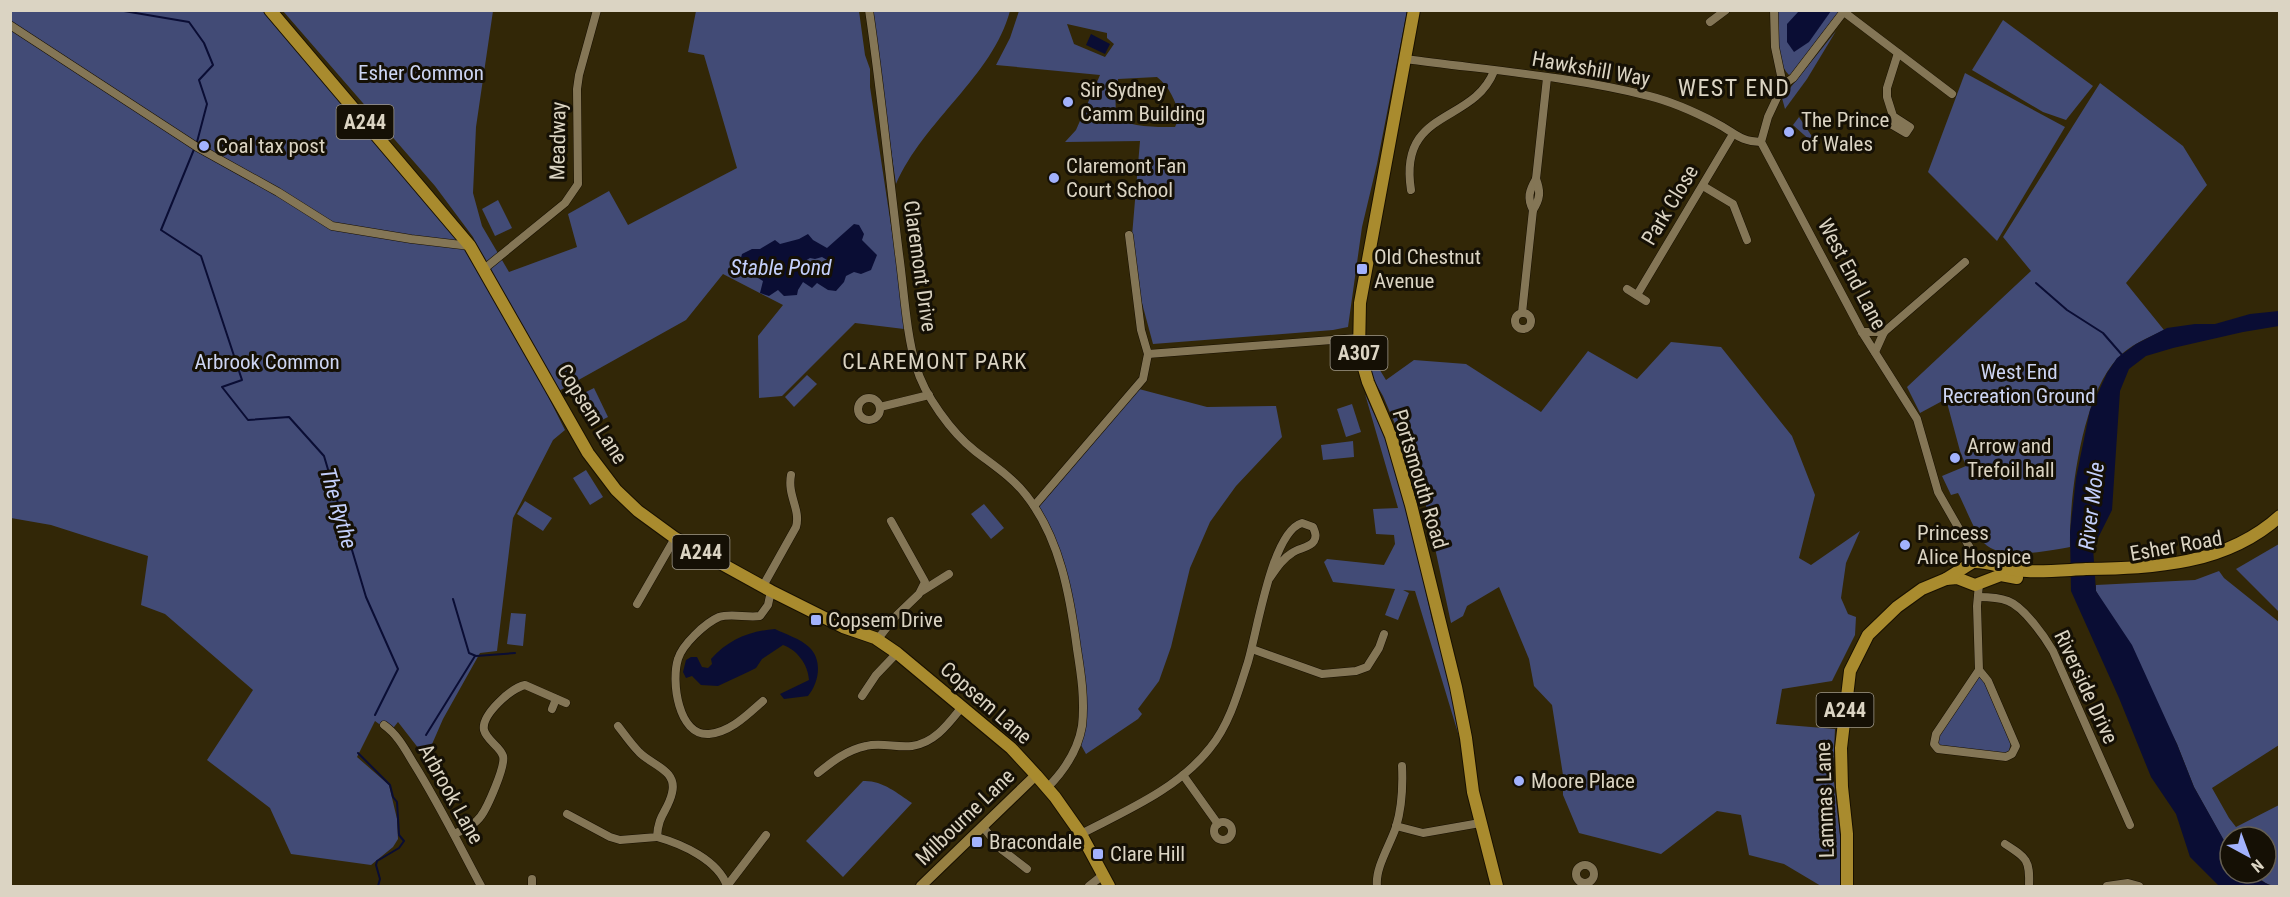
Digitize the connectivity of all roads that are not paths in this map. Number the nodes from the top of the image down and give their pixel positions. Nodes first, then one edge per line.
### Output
1 (270, 10) edge
2 (597, 10) edge
3 (869, 10) edge
4 (1414, 10) edge
5 (1726, 10) edge
6 (1774, 10) edge
7 (1844, 11) edge
8 (1710, 22) dead end
9 (10, 25) edge
10 (1898, 53) junction
11 (1405, 59) junction
12 (1494, 71) junction
13 (1547, 78) junction
14 (1783, 85) junction
15 (1952, 94) dead end
16 (1893, 116) dead end
17 (1733, 134) junction
18 (1761, 142) junction
19 (1703, 186) junction
20 (1411, 190) dead end
21 (1129, 235) dead end
22 (1747, 240) dead end
23 (470, 246) junction
24 (1965, 262) dead end
25 (484, 269) junction
26 (1627, 289) dead end
27 (1636, 295) junction
28 (1646, 301) dead end
29 (1522, 313) dead end
30 (1862, 332) junction
31 (1884, 332) junction
32 (1358, 338) junction
33 (1875, 352) junction
34 (1148, 354) junction
35 (929, 395) junction
36 (880, 407) dead end
37 (791, 475) dead end
38 (1034, 506) junction
39 (2280, 516) edge
40 (891, 521) dead end
41 (2280, 526) edge
42 (675, 538) junction
43 (1974, 563) junction
44 (2069, 573) junction
45 (2108, 573) junction
46 (949, 574) dead end
47 (1269, 579) junction
48 (1946, 579) junction
49 (1977, 581) junction
50 (767, 589) junction
51 (919, 594) junction
52 (1978, 597) junction
53 (637, 604) dead end
54 (1384, 634) dead end
55 (877, 640) junction
56 (1252, 649) junction
57 (897, 653) junction
58 (1979, 670) junction
59 (862, 696) dead end
60 (556, 699) junction
61 (763, 701) dead end
62 (566, 703) dead end
63 (962, 707) junction
64 (552, 709) dead end
65 (384, 725) dead end
66 (618, 726) dead end
67 (1402, 766) dead end
68 (818, 772) dead end
69 (1036, 775) junction
70 (1183, 775) junction
71 (1047, 788) junction
72 (567, 814) dead end
73 (1480, 823) junction
74 (1218, 824) dead end
75 (2130, 825) dead end
76 (1396, 826) junction
77 (983, 827) junction
78 (454, 834) junction
79 (1081, 834) junction
80 (766, 835) dead end
81 (657, 837) junction
82 (2006, 844) dead end
83 (1027, 869) dead end
84 (1103, 875) junction
85 (481, 886) edge
86 (727, 886) edge
87 (921, 886) edge
88 (1089, 886) edge
89 (1109, 886) edge
90 (1377, 886) edge
91 (1497, 886) edge
92 (1847, 886) edge
93 (2030, 886) edge
94 (2107, 886) edge
95 (2139, 886) edge

1 - 23 main road, Copsem Lane / A244
2 - 25 street, Meadway
3 - 35 street, Claremont Drive
4 - 11 main road, Portsmouth Road / A307
5 - 8 street
6 - 14 street
7 - 10 street
7 - 14 street
9 - 23 street
10 - 15 street
10 - 16 street
11 - 12 street, Hawkshill Way
11 - 32 main road, Portsmouth Road / A307
12 - 13 street, Hawkshill Way
12 - 20 street
13 - 17 street, Hawkshill Way
13 - 29 street
14 - 18 street
17 - 18 street, Hawkshill Way
17 - 19 street, Park Close
18 - 30 street, West End Lane
19 - 22 street
19 - 27 street, Park Close
21 - 34 street
23 - 25 main road, Copsem Lane / A244
24 - 31 street
25 - 42 main road, Copsem Lane / A244
26 - 27 street
27 - 28 street
30 - 31 street
30 - 33 street, West End Lane
31 - 33 street
32 - 34 street
32 - 73 main road, Portsmouth Road / A307
33 - 43 street, West End Lane
34 - 38 street
35 - 36 street
35 - 38 street, Claremont Drive
37 - 50 street
38 - 71 street, Claremont Drive
39 - 45 main road, Esher Road / A244
40 - 51 street
41 - 45 main road, Esher Road / A244
42 - 50 main road, Copsem Lane / A244
42 - 53 street
43 - 44 main road, Lammas Lane / A244
43 - 48 main road, Lammas Lane / A244
43 - 49 main road
43 - 49 main road
44 - 45 main road, Lammas Lane / A244
44 - 49 main road, Lammas Lane / A244
46 - 51 street
47 - 47 street
47 - 56 street
48 - 49 main road, Lammas Lane / A244
48 - 92 main road, Lammas Lane / A244
49 - 52 street
50 - 55 main road, Copsem Lane / A244
50 - 61 street
51 - 55 street
52 - 58 street
52 - 75 street, Riverside Drive
54 - 56 street
55 - 57 main road, Copsem Lane / A244
56 - 70 street
57 - 59 street
57 - 63 main road, Copsem Lane / A244
58 - 58 street
60 - 62 street
60 - 64 street
60 - 78 street
63 - 68 street
63 - 69 main road, Copsem Lane / A244
65 - 78 street, Arbrook Lane
66 - 81 street
67 - 76 street
69 - 71 main road, A244
69 - 77 street, Milbourne Lane
70 - 74 street
70 - 79 street
71 - 79 main road, A244
72 - 81 street
73 - 76 street
73 - 91 main road, Portsmouth Road / A307
76 - 90 street
77 - 83 street
77 - 87 street, Milbourne Lane
78 - 85 street, Arbrook Lane
79 - 84 main road, A244
80 - 86 street
81 - 86 street
82 - 93 street
84 - 88 street
84 - 89 main road, A244
94 - 95 street

